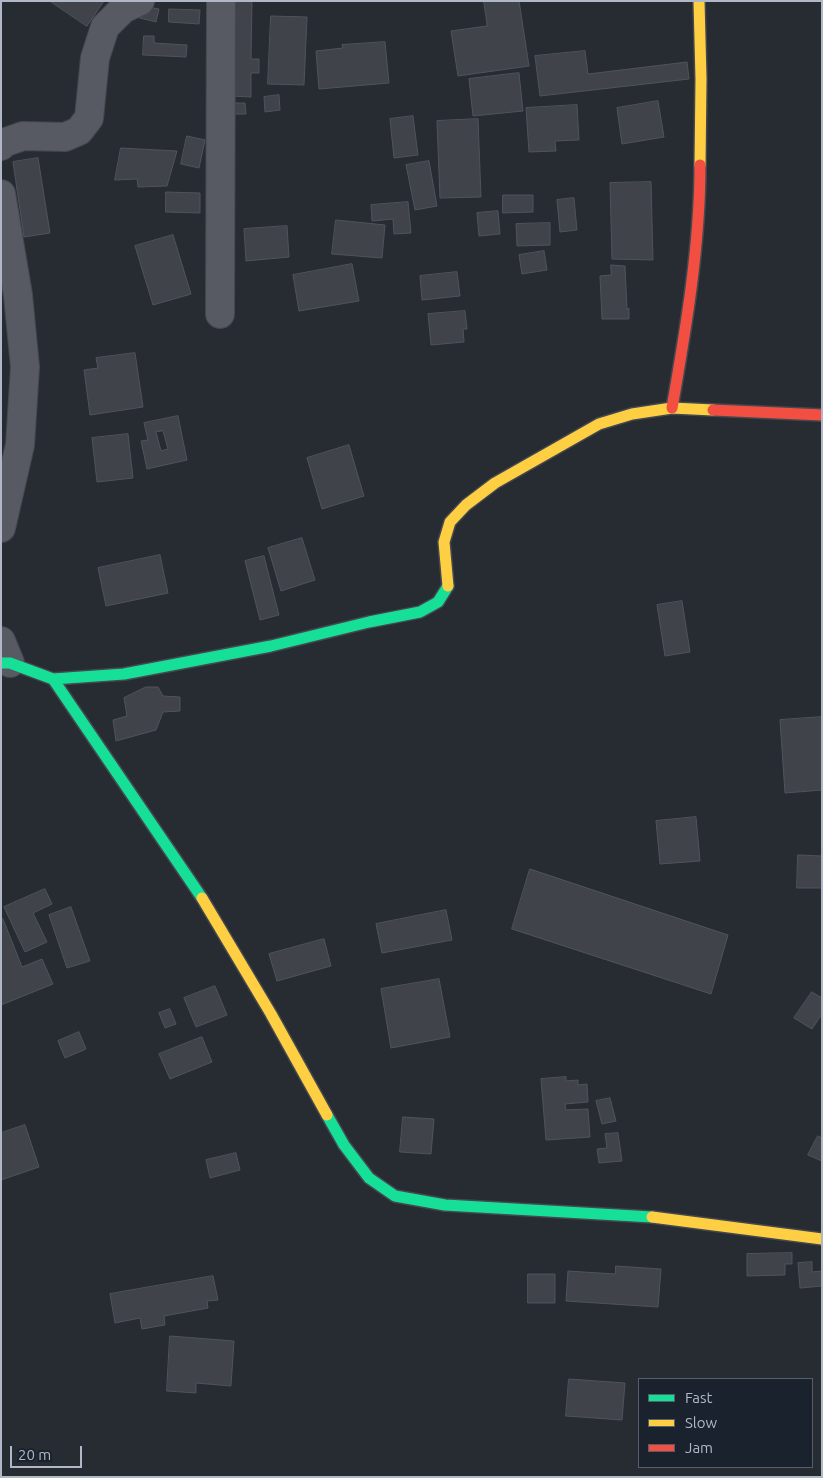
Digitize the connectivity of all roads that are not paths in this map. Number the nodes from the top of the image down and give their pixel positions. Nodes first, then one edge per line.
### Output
1 (140, 1) edge
2 (221, 1) edge
3 (699, 1) edge
4 (1, 146) edge
5 (1, 194) edge
6 (220, 314) dead end
7 (672, 408) junction
8 (822, 415) edge
9 (1, 528) edge
10 (4, 656) edge
11 (53, 679) junction
12 (822, 1239) edge

1 - 4 street
2 - 6 street
3 - 7 street
5 - 9 street
7 - 8 street
7 - 11 street
10 - 11 street
11 - 12 street

